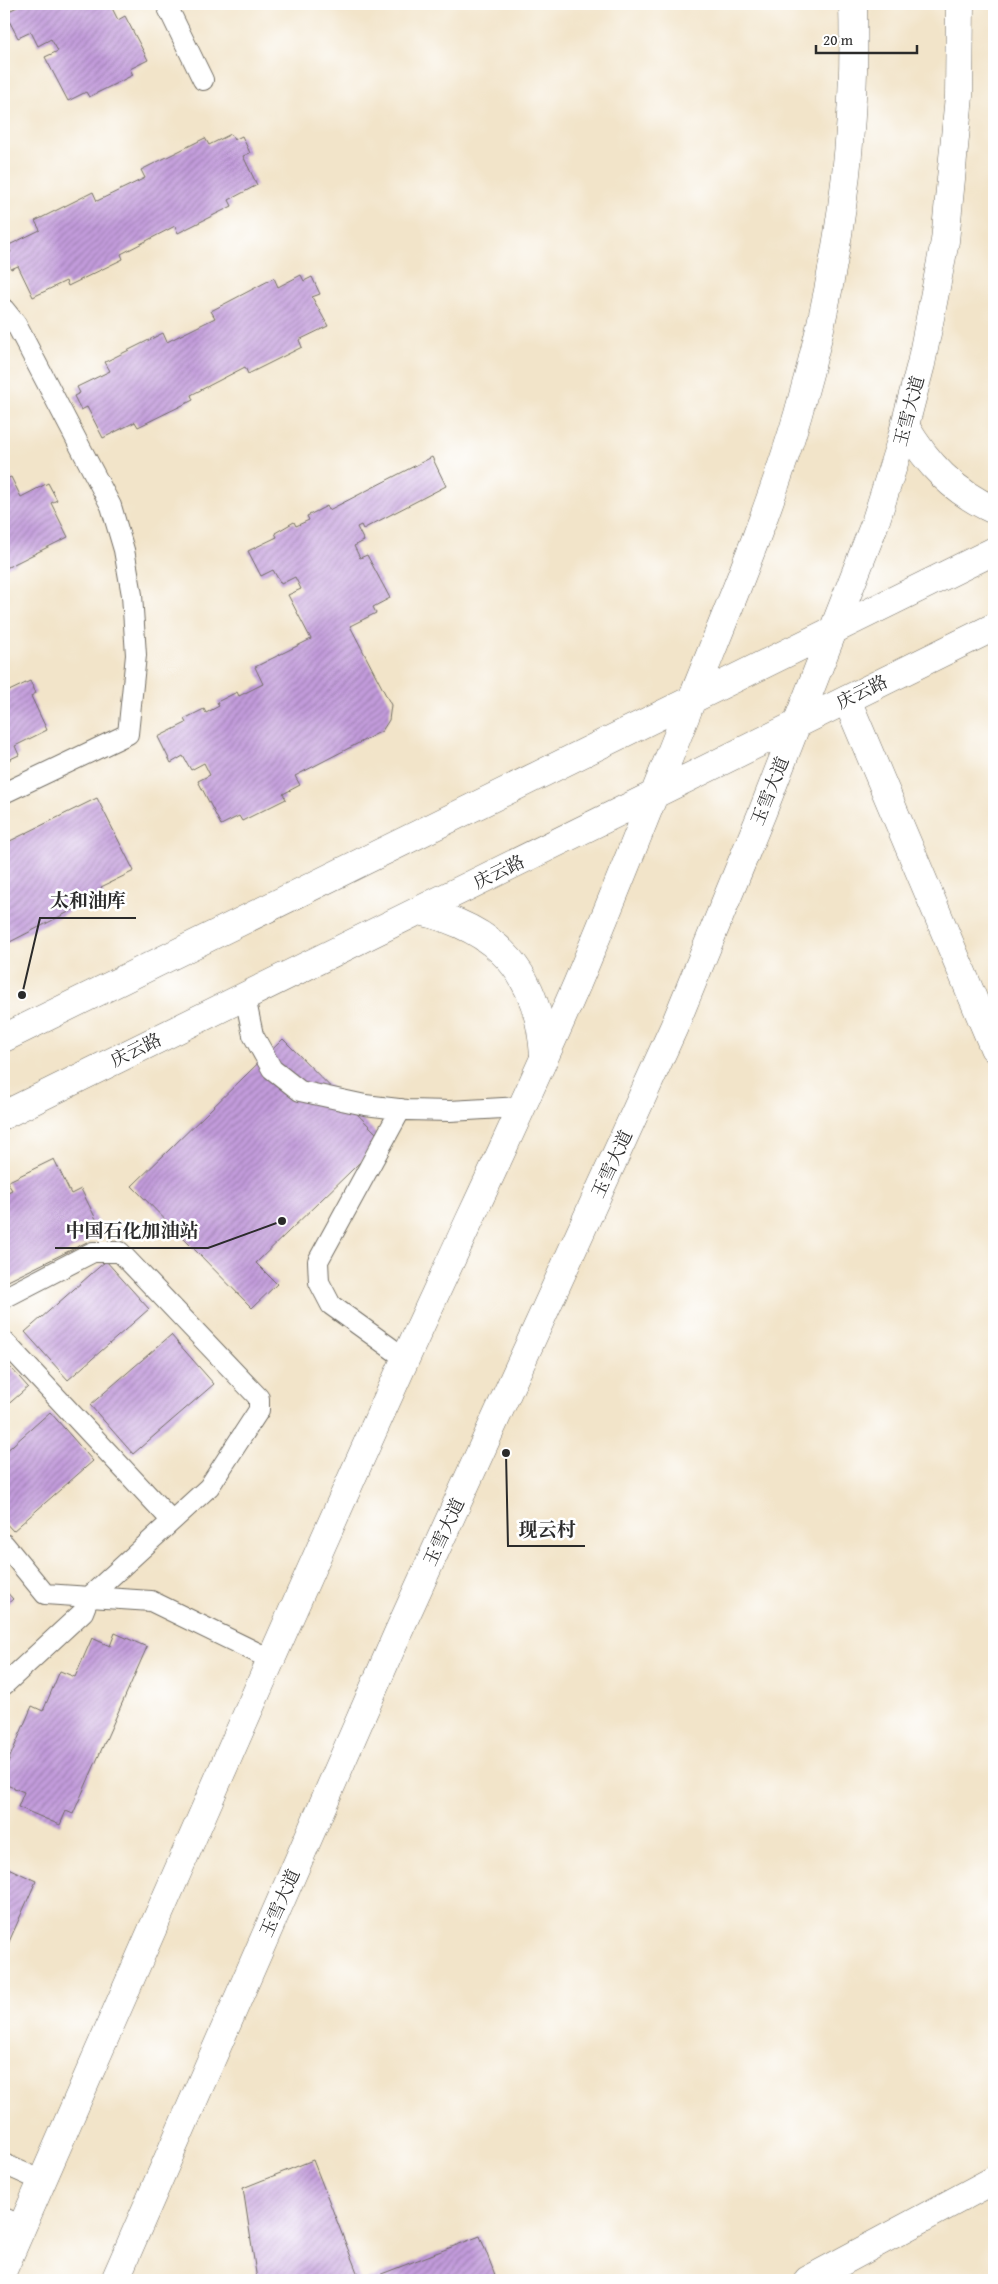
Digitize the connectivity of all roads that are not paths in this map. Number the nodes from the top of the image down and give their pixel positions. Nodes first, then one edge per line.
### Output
1 (166, 4) edge
2 (853, 4) edge
3 (960, 4) edge
4 (203, 80) dead end
5 (4, 309) edge
6 (905, 426) junction
7 (994, 510) edge
8 (994, 551) edge
9 (994, 627) edge
10 (833, 631) junction
11 (692, 700) junction
12 (847, 700) junction
13 (797, 725) junction
14 (4, 793) edge
15 (654, 795) junction
16 (420, 911) junction
17 (245, 997) junction
18 (4, 1038) edge
19 (994, 1048) edge
20 (544, 1056) junction
21 (521, 1107) junction
22 (401, 1109) junction
23 (4, 1115) edge
24 (4, 1298) edge
25 (4, 1341) edge
26 (406, 1359) junction
27 (172, 1521) junction
28 (4, 1544) edge
29 (89, 1597) junction
30 (270, 1659) junction
31 (4, 1686) edge
32 (4, 2164) edge
33 (994, 2180) edge
34 (42, 2181) junction
35 (13, 2222) edge
36 (4, 2268) edge
37 (115, 2280) edge
38 (808, 2280) edge

1 - 4 lane
2 - 11 main road
3 - 6 main road, 玉雪大道
5 - 14 lane
6 - 7 main road
6 - 10 main road, 玉雪大道
8 - 10 main road
9 - 12 main road, 庆云路
10 - 11 main road
10 - 13 main road, 玉雪大道
11 - 15 main road
11 - 18 main road
12 - 13 main road, 庆云路
12 - 19 main road
13 - 15 main road, 庆云路
13 - 37 main road, 玉雪大道
15 - 16 main road, 庆云路
15 - 20 main road
16 - 17 main road, 庆云路
16 - 20 main road
17 - 22 lane
17 - 23 main road, 庆云路
20 - 21 main road
21 - 22 lane
21 - 26 main road
22 - 26 lane
24 - 27 lane
25 - 27 lane
26 - 30 main road
27 - 29 lane
28 - 29 lane
29 - 30 lane
29 - 31 lane
30 - 34 main road
32 - 34 lane
33 - 38 main road
34 - 35 main road
35 - 36 main road

